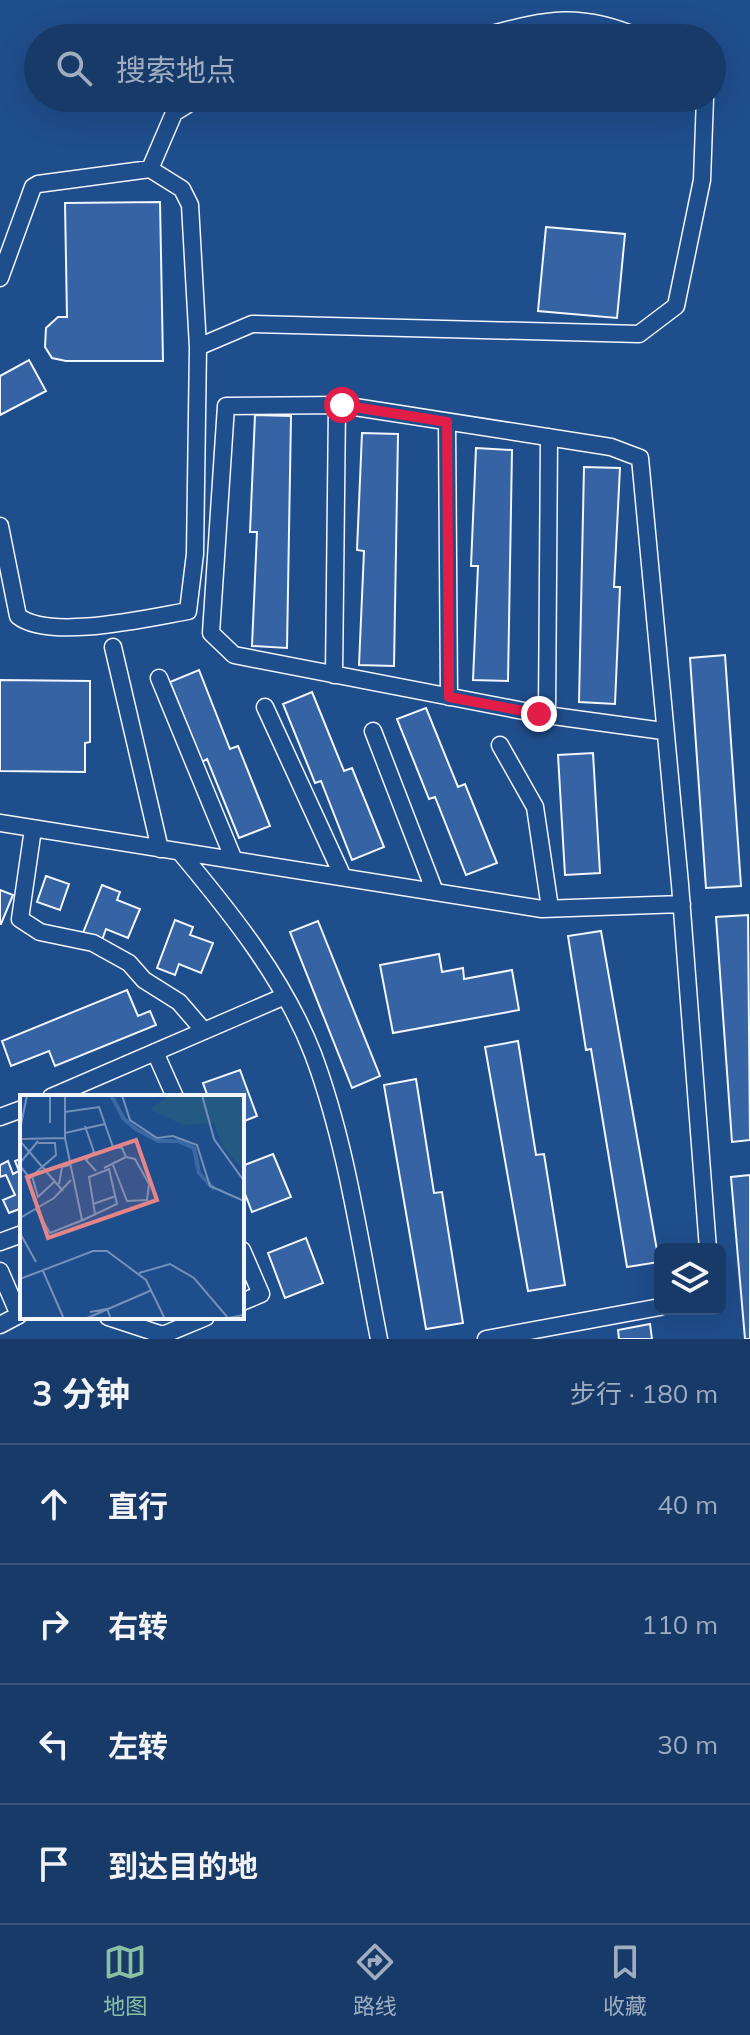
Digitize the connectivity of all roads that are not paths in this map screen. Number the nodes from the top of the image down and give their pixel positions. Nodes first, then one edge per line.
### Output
1 (531, 24) edge
2 (604, 24) edge
3 (176, 112) edge
4 (704, 112) edge
5 (150, 169) junction
6 (0, 278) edge
7 (198, 347) junction
8 (337, 405) junction
9 (447, 422) junction
10 (549, 437) junction
11 (0, 526) edge
12 (113, 647) dead end
13 (334, 675) junction
14 (159, 678) dead end
15 (449, 697) junction
16 (265, 707) dead end
17 (547, 715) junction
18 (373, 731) dead end
19 (663, 731) junction
20 (500, 745) dead end
21 (0, 823) edge
22 (33, 829) junction
23 (160, 849) junction
24 (180, 852) junction
25 (234, 860) junction
26 (343, 877) junction
27 (435, 892) junction
28 (682, 904) junction
29 (550, 908) junction
30 (285, 996) junction
31 (204, 1031) junction
32 (155, 1052) junction
33 (56, 1095) edge
34 (174, 1095) edge
35 (20, 1110) edge
36 (0, 1117) edge
37 (20, 1235) edge
38 (0, 1242) edge
39 (708, 1243) edge
40 (244, 1255) edge
41 (3, 1277) edge
42 (20, 1288) edge
43 (244, 1301) edge
44 (654, 1308) edge
45 (114, 1319) edge
46 (201, 1319) edge
47 (0, 1325) edge
48 (379, 1339) edge
49 (486, 1339) edge

1 - 2 street
3 - 5 street
4 - 7 street
5 - 6 street
5 - 7 street
7 - 11 street
8 - 9 street
8 - 13 street
8 - 13 street
9 - 10 street
9 - 15 street
10 - 17 street
10 - 19 street
12 - 23 street
13 - 15 street
14 - 25 street
15 - 17 street
16 - 26 street
17 - 19 street
18 - 27 street
19 - 28 street
20 - 29 street
21 - 22 street
22 - 23 street
22 - 31 street
23 - 24 street
24 - 25 street
24 - 30 street
25 - 26 street
26 - 27 street
27 - 29 street
28 - 29 street
28 - 39 street
30 - 31 street
30 - 48 street
31 - 32 street
32 - 33 street
32 - 34 street
35 - 36 street
37 - 38 street
40 - 43 street
41 - 42 street
41 - 47 street
44 - 49 street
45 - 46 street

